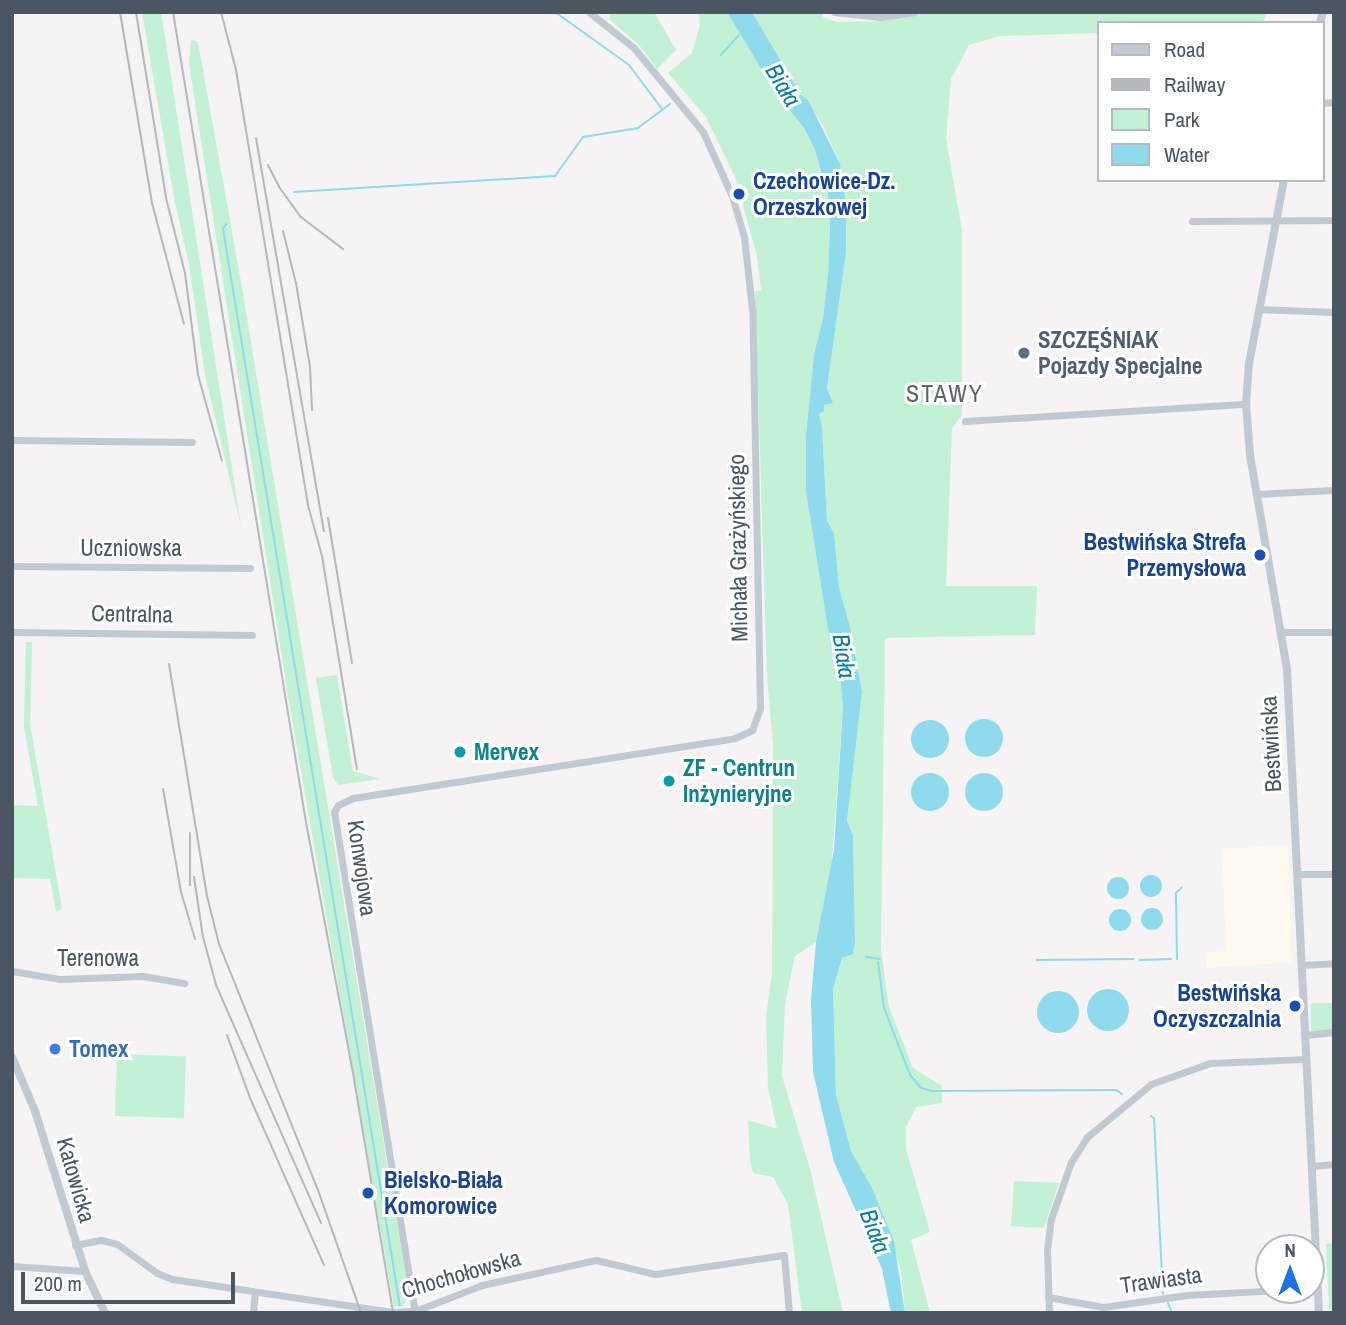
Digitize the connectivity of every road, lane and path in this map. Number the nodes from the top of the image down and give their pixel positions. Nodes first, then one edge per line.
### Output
1 (589, 12) edge
2 (834, 12) edge
3 (914, 12) edge
4 (1284, 182) edge
5 (1276, 220) junction
6 (1334, 220) edge
7 (1192, 221) dead end
8 (1259, 309) junction
9 (1334, 312) edge
10 (1246, 404) junction
11 (965, 421) dead end
12 (12, 440) edge
13 (192, 442) dead end
14 (1334, 490) edge
15 (1257, 494) junction
16 (12, 566) edge
17 (250, 568) dead end
18 (12, 632) edge
19 (1282, 632) junction
20 (1334, 632) edge
21 (252, 635) dead end
22 (752, 730) joint
23 (1297, 874) junction
24 (1334, 874) edge
25 (1334, 963) edge
26 (1301, 965) junction
27 (12, 971) edge
28 (184, 982) dead end
29 (1334, 1032) edge
30 (1305, 1035) junction
31 (12, 1057) edge
32 (1306, 1059) junction
33 (1334, 1164) edge
34 (1312, 1166) junction
35 (1313, 1234) edge
36 (75, 1245) junction
37 (12, 1266) edge
38 (85, 1271) junction
39 (1255, 1291) edge
40 (255, 1292) junction
41 (1048, 1297) junction
42 (415, 1312) edge
43 (105, 1313) edge
44 (253, 1313) edge
45 (789, 1313) edge
46 (1049, 1313) edge

1 - 22 street, Michała Grażyńskiego
2 - 3 street
4 - 5 street, Bestwińska
5 - 6 street
5 - 7 street
5 - 8 street, Bestwińska
8 - 9 street
8 - 10 street, Bestwińska
10 - 11 street
10 - 15 street, Bestwińska
12 - 13 street
14 - 15 street
15 - 19 street, Bestwińska
16 - 17 street, Uczniowska
18 - 21 street, Centralna
19 - 20 street
19 - 23 street, Bestwińska
22 - 42 street, Konwojowa
23 - 24 street
23 - 26 street, Bestwińska
25 - 26 street
26 - 30 street, Bestwińska
27 - 28 street, Terenowa
29 - 30 street
30 - 32 street, Bestwińska
31 - 36 street, Katowicka
32 - 34 street, Bestwińska
32 - 41 street
33 - 34 street
34 - 35 street, Bestwińska
36 - 38 street, Katowicka
36 - 40 street, Chochołowska
37 - 38 street
38 - 43 street, Katowicka
39 - 41 street, Trawiasta
40 - 42 street, Chochołowska
40 - 44 street
41 - 46 street
42 - 45 street, Chochołowska

